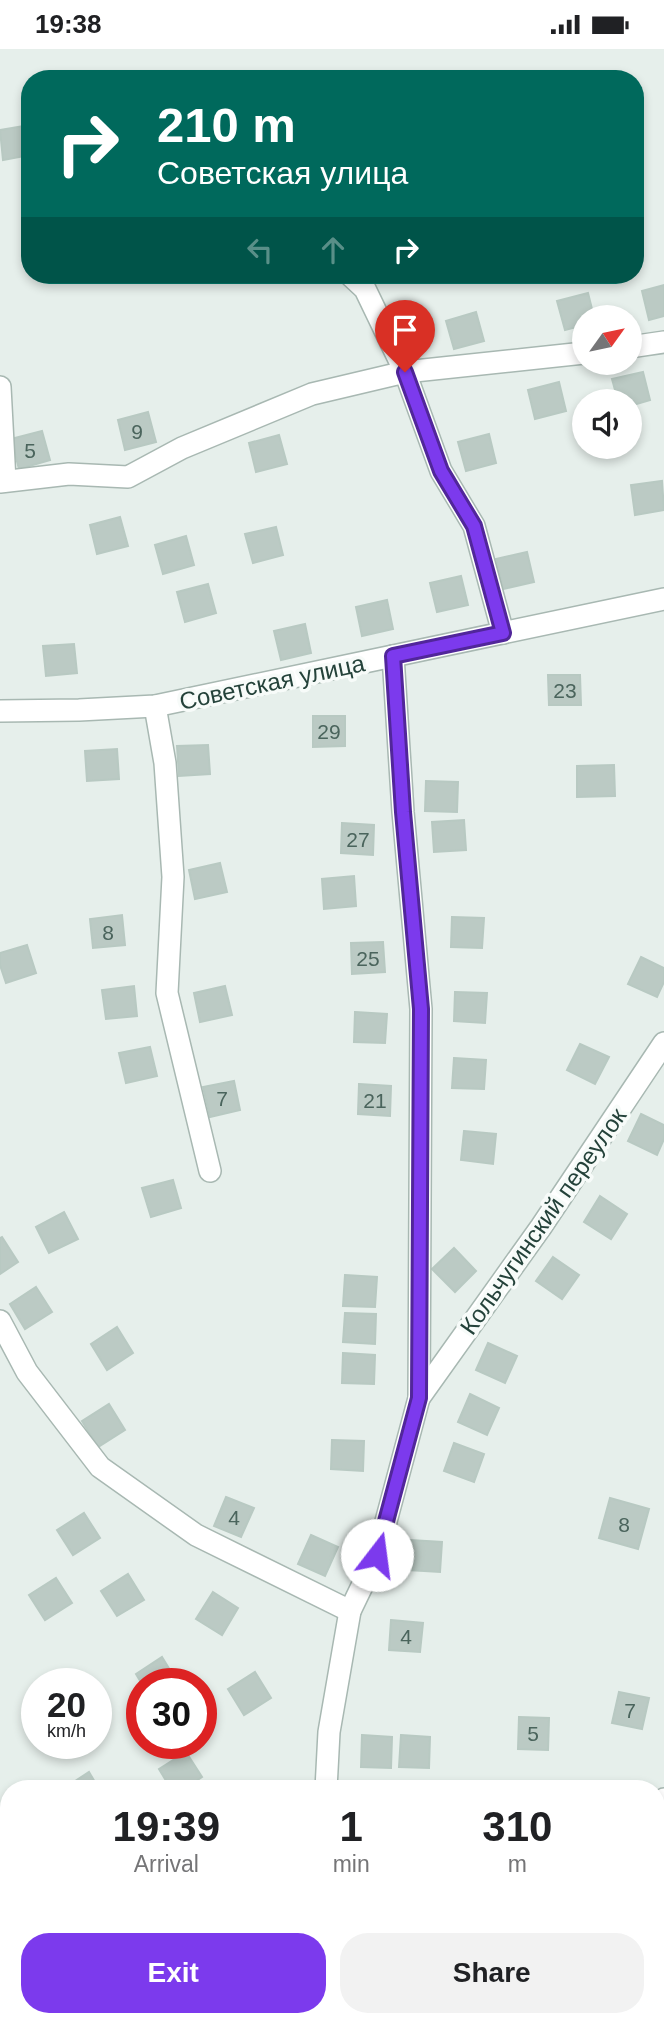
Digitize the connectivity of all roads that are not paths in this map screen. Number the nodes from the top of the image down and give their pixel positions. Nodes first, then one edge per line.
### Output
1 (360, 284) edge
2 (664, 342) edge
3 (642, 345) edge
4 (572, 354) edge
5 (405, 372) junction
6 (0, 387) edge
7 (3, 481) edge
8 (664, 599) edge
9 (503, 633) junction
10 (393, 656) junction
11 (155, 706) junction
12 (0, 711) edge
13 (664, 1043) edge
14 (657, 1066) edge
15 (211, 1171) dead end
16 (0, 1321) edge
17 (419, 1398) junction
18 (350, 1611) junction
19 (326, 1780) edge

1 - 5 street
2 - 3 street
4 - 5 street
5 - 7 street
5 - 9 street
6 - 7 street
8 - 9 street, Советская улица
9 - 10 street, Советская улица
10 - 11 street, Советская улица
10 - 17 street
11 - 12 street, Советская улица
11 - 15 street
13 - 14 street, Кольчугинский переулок
14 - 17 street, Кольчугинский переулок
16 - 18 street
17 - 18 street
18 - 19 street

